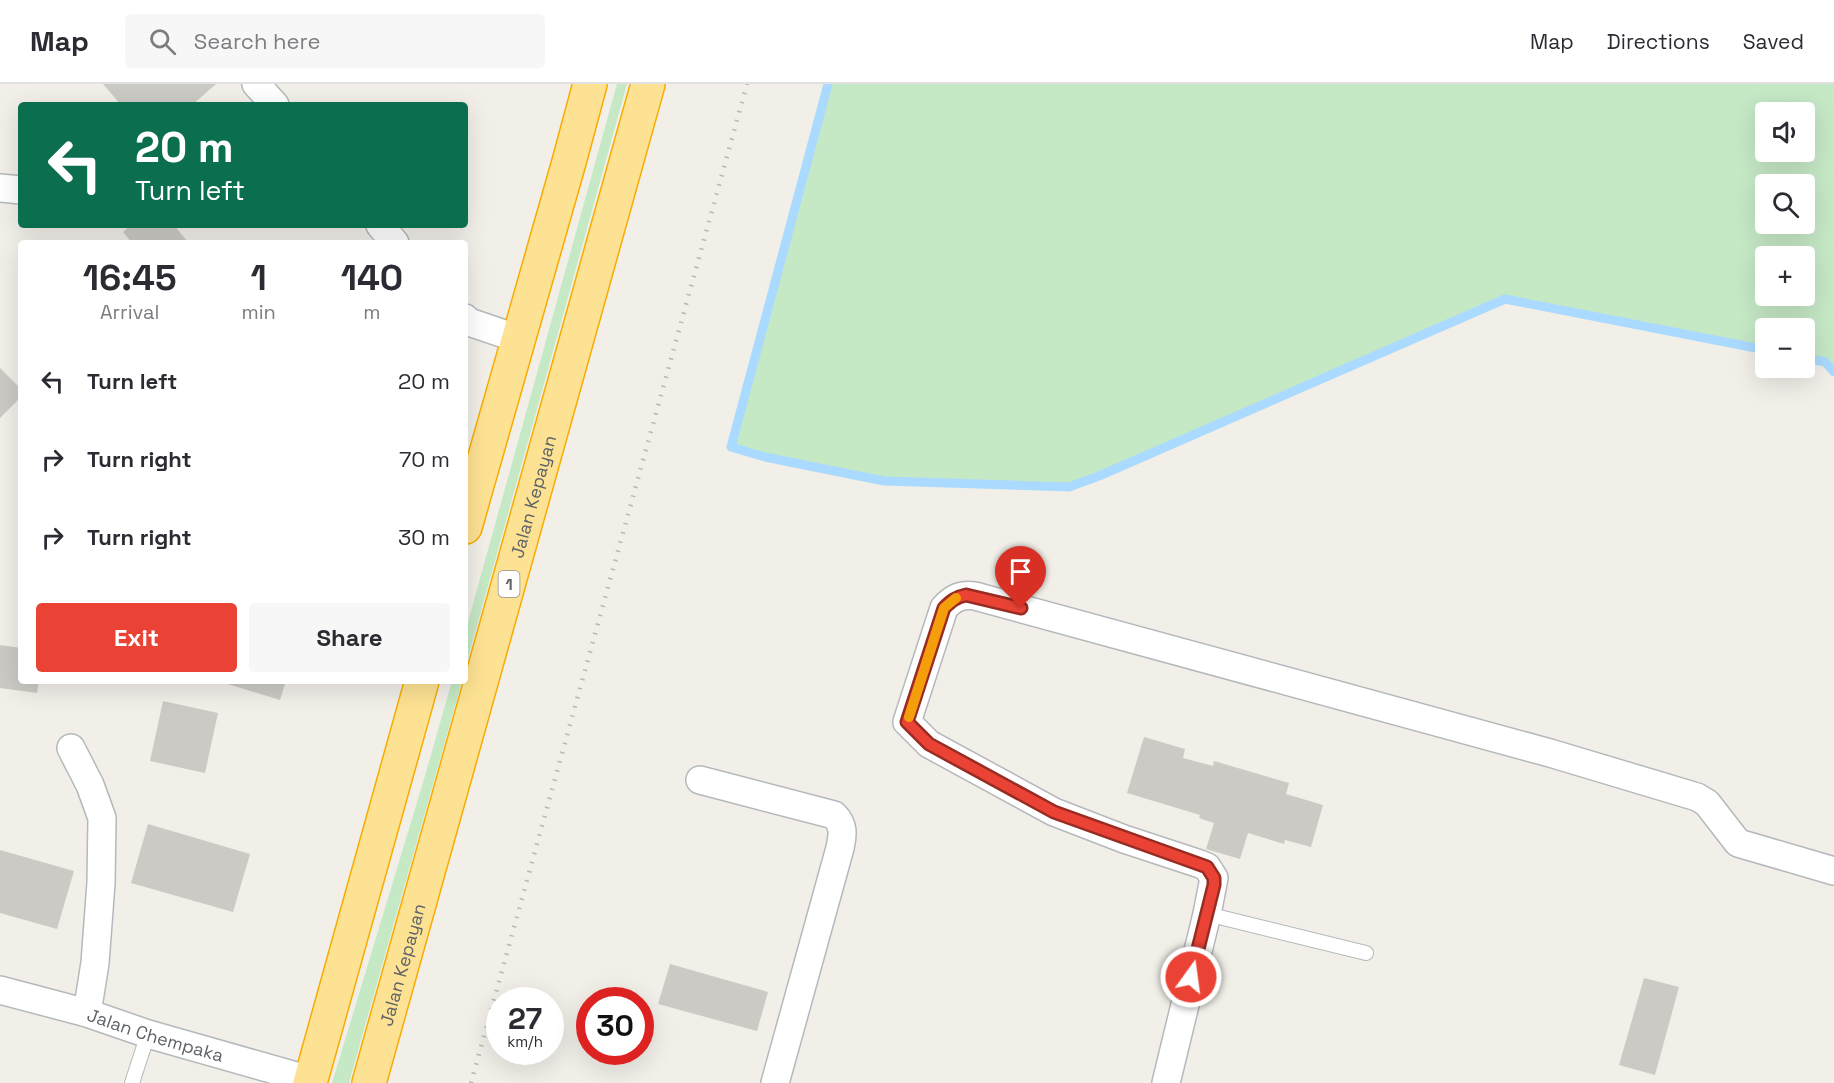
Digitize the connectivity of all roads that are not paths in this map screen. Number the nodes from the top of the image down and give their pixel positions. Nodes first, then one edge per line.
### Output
1 (256, 84) edge
2 (590, 84) edge
3 (648, 84) edge
4 (271, 102) edge
5 (0, 188) edge
6 (18, 190) edge
7 (382, 228) edge
8 (392, 240) edge
9 (468, 321) edge
10 (519, 339) junction
11 (468, 510) edge
12 (421, 684) edge
13 (72, 748) dead end
14 (700, 780) dead end
15 (1834, 870) edge
16 (1207, 914) junction
17 (1366, 954) dead end
18 (0, 990) edge
19 (87, 1013) junction
20 (148, 1034) junction
21 (310, 1082) edge
22 (132, 1083) edge
23 (369, 1083) edge
24 (775, 1083) edge
25 (1166, 1083) edge

1 - 4 street
2 - 10 highway
3 - 23 highway, Jalan Kepayan / 1
5 - 6 street
7 - 8 street
9 - 10 street
10 - 11 highway
12 - 21 highway
13 - 19 street
14 - 24 street
15 - 16 street
16 - 17 lane
16 - 25 street
18 - 19 street, Jalan Chempaka
19 - 20 street, Jalan Chempaka
20 - 21 street, Jalan Chempaka
20 - 22 lane

